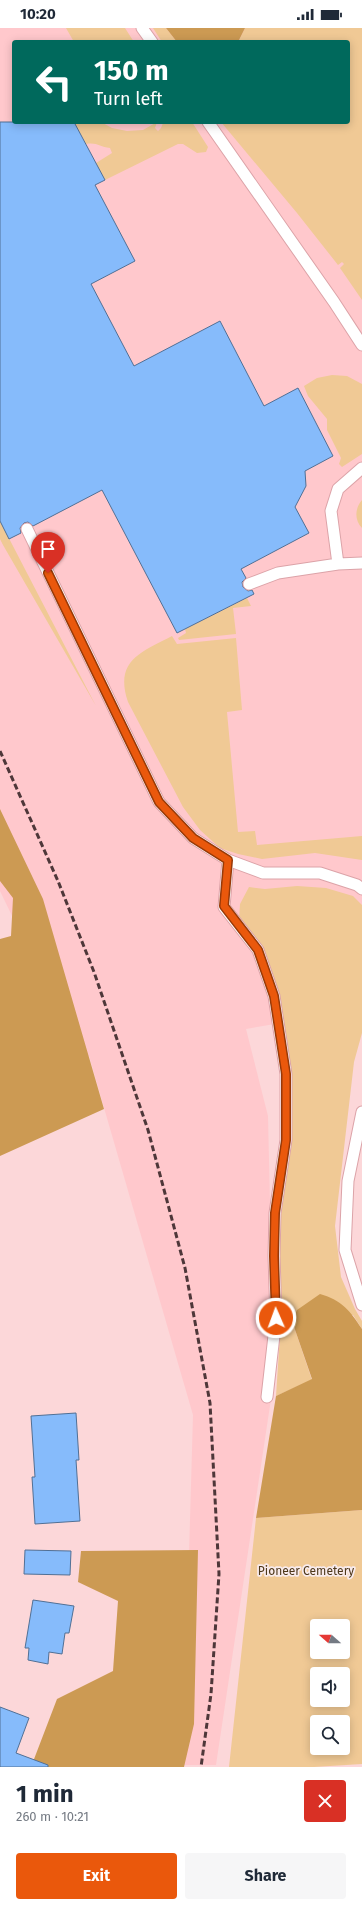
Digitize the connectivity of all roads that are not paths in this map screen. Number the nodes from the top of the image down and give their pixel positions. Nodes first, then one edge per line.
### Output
1 (142, 28) edge
2 (151, 40) edge
3 (209, 124) edge
4 (362, 345) edge
5 (362, 468) edge
6 (27, 530) dead end
7 (362, 563) edge
8 (338, 564) junction
9 (249, 584) dead end
10 (228, 860) junction
11 (360, 886) edge
12 (362, 1112) edge
13 (362, 1305) edge
14 (267, 1397) dead end

1 - 2 lane
3 - 4 lane
5 - 8 lane
6 - 10 lane
7 - 8 lane
8 - 9 lane
10 - 11 lane
10 - 14 lane
12 - 13 lane

